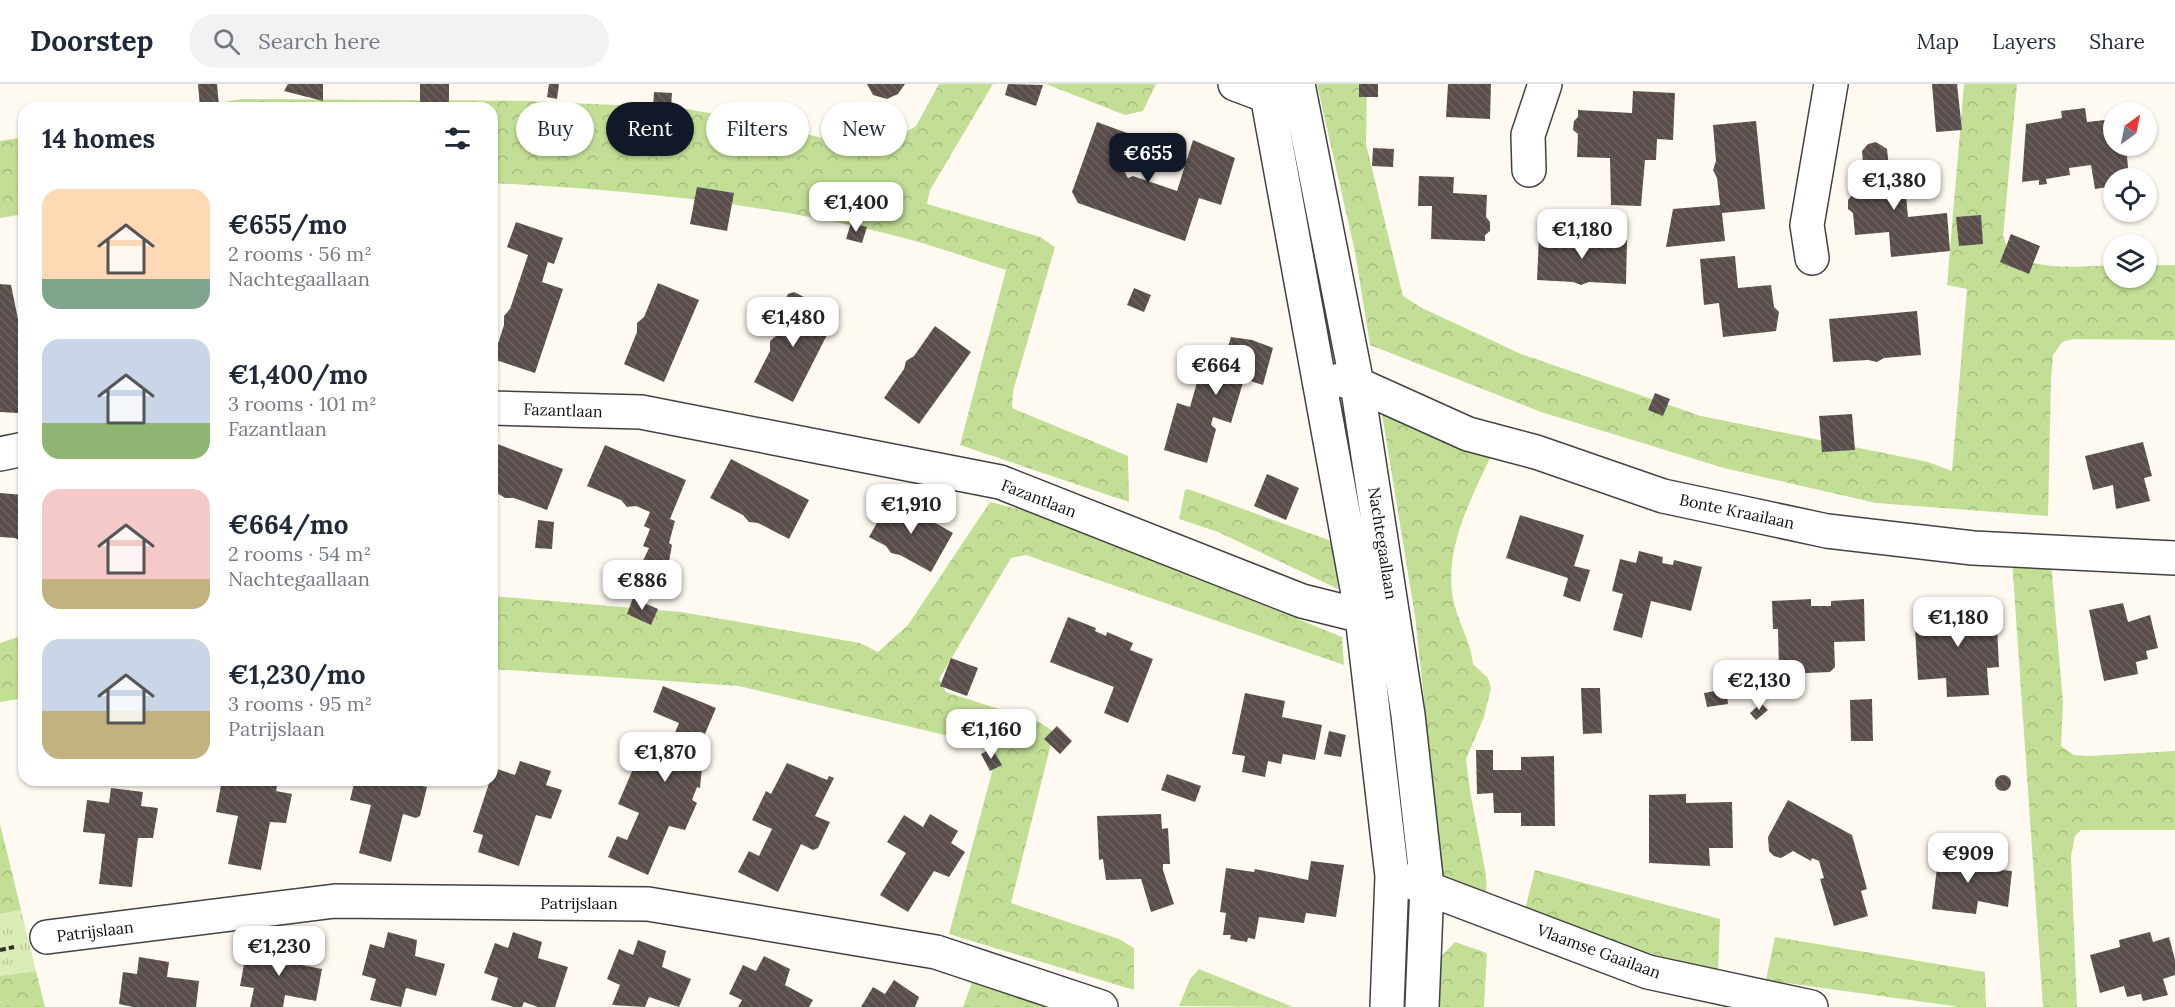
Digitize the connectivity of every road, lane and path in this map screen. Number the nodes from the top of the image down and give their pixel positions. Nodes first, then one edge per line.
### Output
1 (1235, 84) edge
2 (1545, 84) edge
3 (1831, 84) edge
4 (1281, 87) edge
5 (1529, 170) dead end
6 (1812, 258) dead end
7 (1318, 376) junction
8 (1357, 384) junction
9 (498, 408) edge
10 (18, 450) edge
11 (0, 454) edge
12 (2175, 558) edge
13 (1394, 613) junction
14 (1362, 616) junction
15 (1392, 876) junction
16 (1427, 886) junction
17 (47, 937) dead end
18 (1101, 1007) edge
19 (1387, 1007) edge
20 (1422, 1007) edge
21 (1811, 1007) edge

1 - 4 street
2 - 5 street
3 - 6 street
4 - 7 street, Nachtegaallaan
4 - 8 street, Nachtegaallaan
7 - 8 street, Bonte Kraailaan
7 - 14 street, Nachtegaallaan
8 - 12 street, Bonte Kraailaan
8 - 13 street, Nachtegaallaan
9 - 14 street, Fazantlaan
10 - 11 street
13 - 14 street, Fazantlaan
13 - 16 street, Nachtegaallaan
14 - 15 street, Nachtegaallaan
15 - 16 street, Vlaamse Gaailaan
15 - 19 street, Nachtegaallaan
16 - 20 street, Nachtegaallaan
16 - 21 street, Vlaamse Gaailaan
17 - 18 street, Patrijslaan

